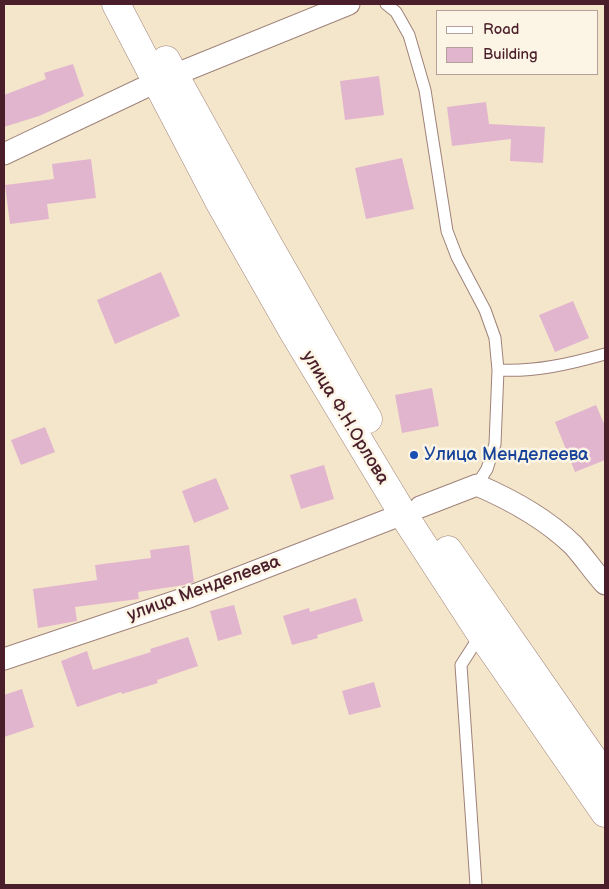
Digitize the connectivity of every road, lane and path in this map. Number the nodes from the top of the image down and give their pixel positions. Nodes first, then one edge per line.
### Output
1 (116, 4) edge
2 (137, 4) edge
3 (349, 4) edge
4 (386, 4) edge
5 (165, 79) junction
6 (4, 154) edge
7 (605, 354) edge
8 (498, 370) junction
9 (477, 484) junction
10 (411, 510) junction
11 (605, 584) edge
12 (481, 634) junction
13 (4, 659) edge
14 (605, 776) edge
15 (605, 813) edge
16 (476, 885) edge

1 - 5 street, улица Ф.Н.Орлова
2 - 5 street, улица Ф.Н.Орлова
3 - 5 street
4 - 8 lane
5 - 6 street
5 - 10 street, улица Ф.Н.Орлова
7 - 8 lane
8 - 9 lane
9 - 10 street, улица Менделеева
9 - 11 street
10 - 12 street, улица Ф.Н.Орлова
10 - 13 street, улица Менделеева
10 - 14 street, улица Ф.Н.Орлова
12 - 15 street, улица Ф.Н.Орлова
12 - 16 lane

